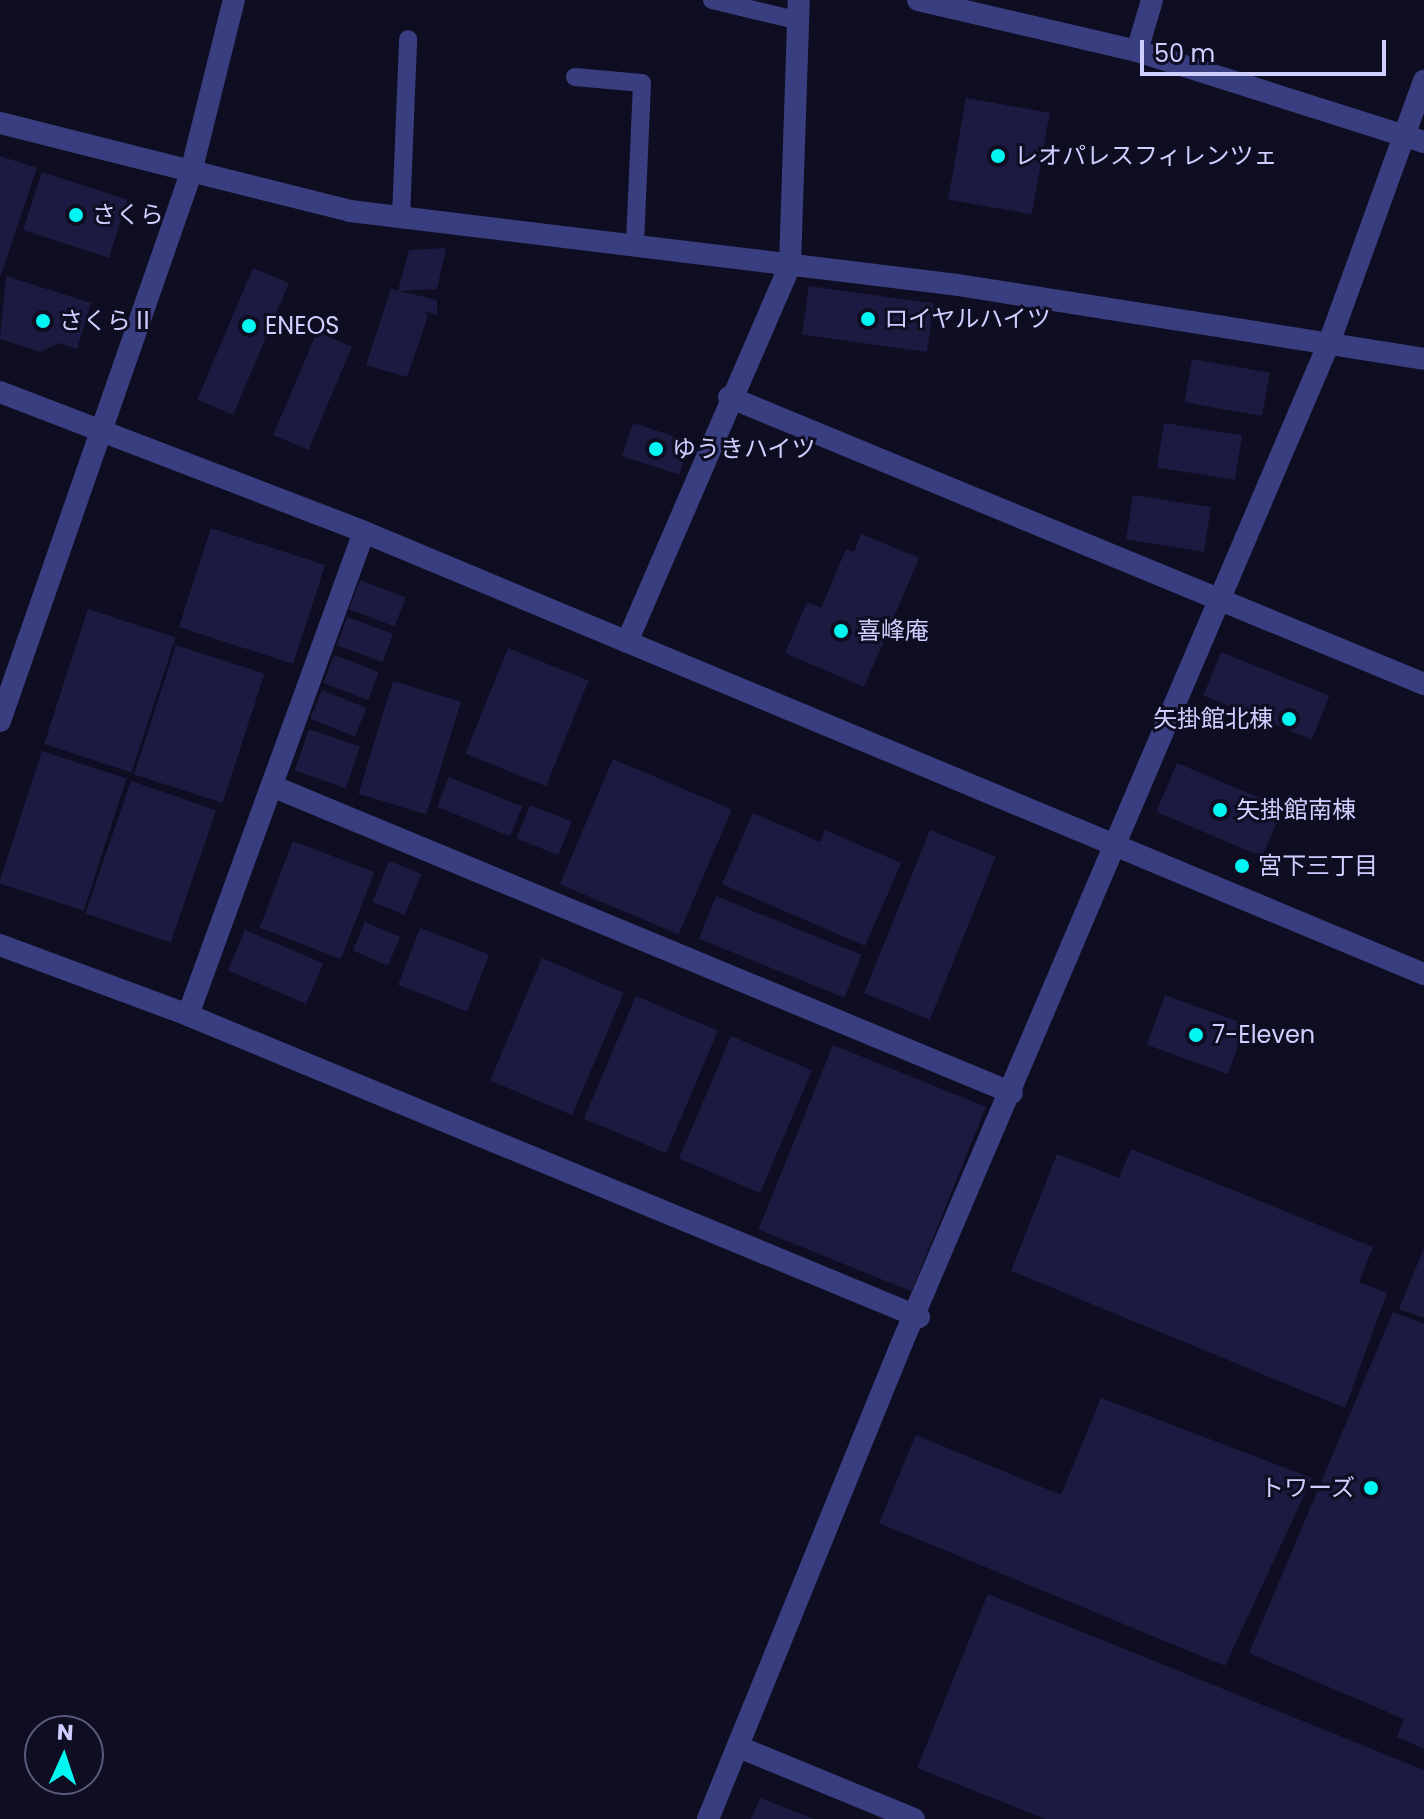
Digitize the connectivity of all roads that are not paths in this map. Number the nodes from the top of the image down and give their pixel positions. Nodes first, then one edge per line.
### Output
1 (234, 0) edge
2 (712, 0) edge
3 (918, 0) edge
4 (1152, 0) edge
5 (798, 10) edge
6 (408, 39) dead end
7 (1137, 51) junction
8 (575, 77) dead end
9 (1424, 81) edge
10 (0, 123) edge
11 (1415, 139) edge
12 (190, 176) junction
13 (401, 217) junction
14 (635, 246) junction
15 (790, 265) junction
16 (1329, 343) junction
17 (1424, 359) edge
18 (0, 392) edge
19 (729, 397) junction
20 (103, 429) junction
21 (364, 532) junction
22 (1219, 600) junction
23 (627, 642) junction
24 (1424, 684) edge
25 (0, 721) edge
26 (272, 786) junction
27 (1116, 847) junction
28 (0, 945) edge
29 (1424, 974) edge
30 (188, 1015) junction
31 (1012, 1093) junction
32 (919, 1317) junction
33 (739, 1747) junction
34 (708, 1819) edge
35 (914, 1819) edge

1 - 12 street
2 - 5 lane
3 - 7 street
4 - 7 street
5 - 15 street
6 - 13 lane
7 - 11 street
8 - 14 lane
9 - 11 street
10 - 12 street
11 - 16 street
12 - 13 street
12 - 20 street
13 - 14 street
14 - 15 street
15 - 16 street
15 - 19 street
16 - 17 street
16 - 22 street
18 - 20 street
19 - 22 street
19 - 23 street
20 - 21 street
20 - 25 street
21 - 23 street
21 - 26 street
22 - 24 street
22 - 27 street
23 - 27 street
26 - 30 street
26 - 31 street
27 - 29 street
27 - 31 street
28 - 30 street
30 - 32 street
31 - 32 street
32 - 33 street
33 - 34 street
33 - 35 street

